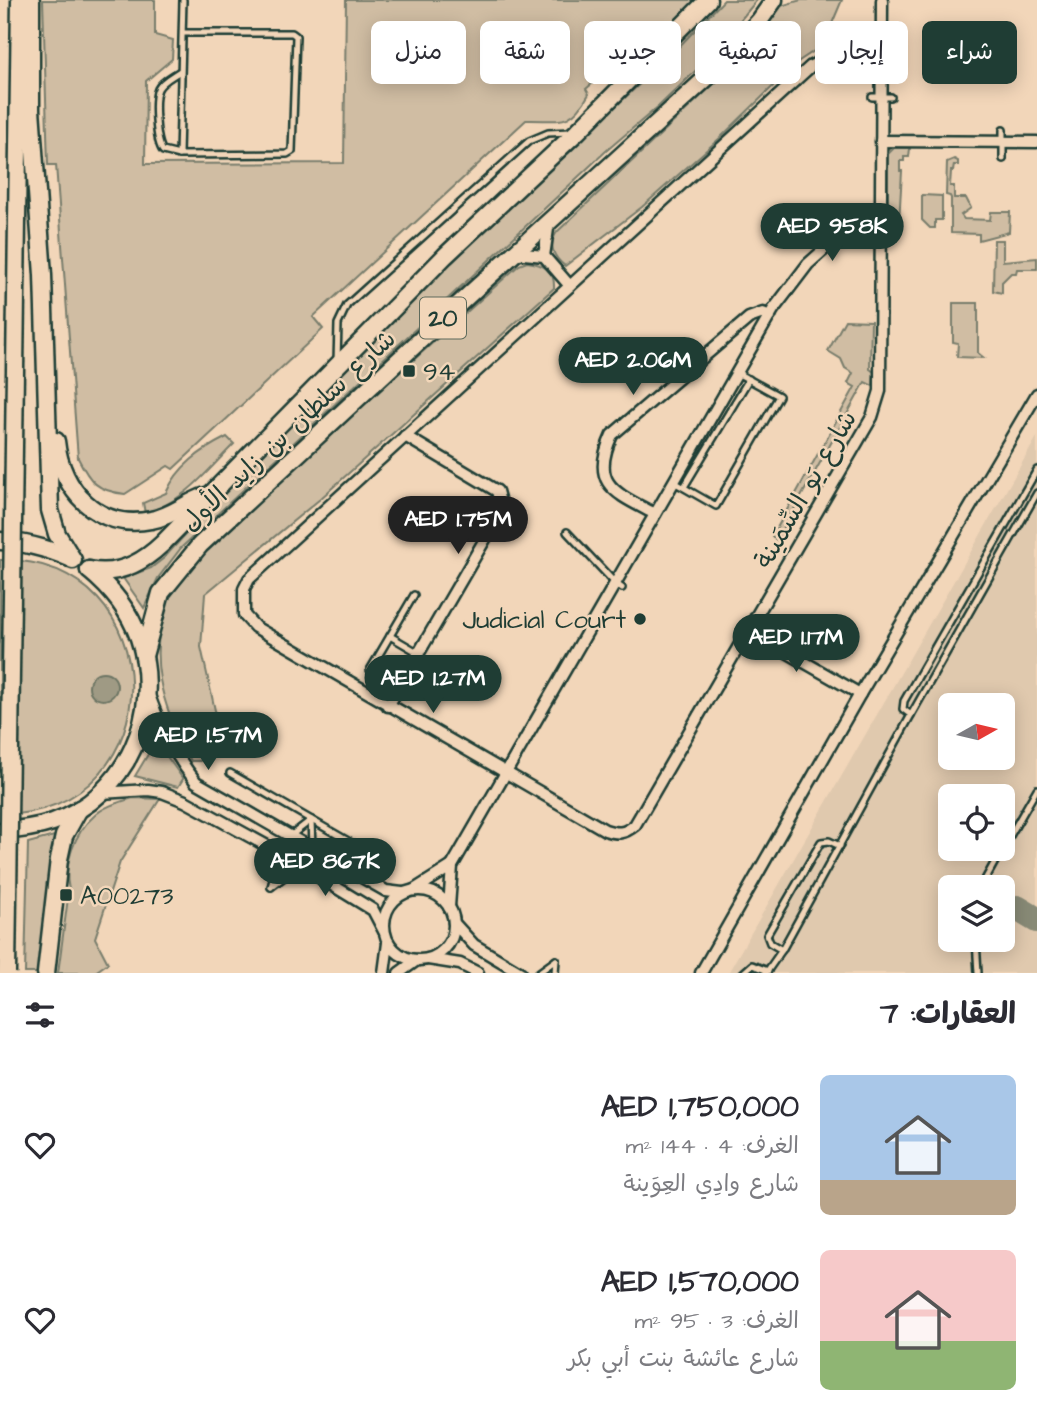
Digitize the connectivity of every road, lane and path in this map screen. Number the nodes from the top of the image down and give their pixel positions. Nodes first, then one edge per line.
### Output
1 (20, 0) edge
2 (31, 0) edge
3 (183, 0) edge
4 (708, 0) edge
5 (775, 0) edge
6 (882, 0) edge
7 (882, 21) edge
8 (183, 33) junction
9 (815, 64) edge
10 (180, 71) junction
11 (881, 84) edge
12 (1003, 130) dead end
13 (576, 132) junction
14 (881, 141) junction
15 (1003, 142) junction
16 (1037, 142) edge
17 (179, 155) junction
18 (1003, 159) dead end
19 (881, 206) junction
20 (549, 221) junction
21 (514, 253) junction
22 (544, 256) junction
23 (570, 286) junction
24 (770, 316) junction
25 (336, 368) junction
26 (737, 373) junction
27 (749, 379) junction
28 (45, 386) junction
29 (1037, 394) edge
30 (405, 436) junction
31 (1037, 470) edge
32 (674, 482) junction
33 (684, 488) junction
34 (1037, 493) edge
35 (211, 494) junction
36 (659, 516) junction
37 (567, 532) dead end
38 (0, 541) edge
39 (73, 560) junction
40 (89, 570) junction
41 (619, 586) junction
42 (414, 595) dead end
43 (748, 630) junction
44 (390, 636) junction
45 (419, 653) junction
46 (144, 656) junction
47 (370, 670) dead end
48 (147, 687) junction
49 (860, 694) junction
50 (388, 706) junction
51 (911, 715) junction
52 (230, 774) dead end
53 (505, 774) junction
54 (1037, 789) edge
55 (101, 793) junction
56 (80, 809) junction
57 (312, 820) junction
58 (1015, 826) edge
59 (0, 831) edge
60 (289, 837) junction
61 (840, 846) junction
62 (312, 850) junction
63 (280, 853) junction
64 (388, 863) dead end
65 (300, 865) junction
66 (452, 866) junction
67 (413, 890) junction
68 (402, 893) junction
69 (449, 907) junction
70 (454, 923) junction
71 (384, 931) junction
72 (388, 943) junction
73 (782, 950) junction
74 (977, 952) edge
75 (422, 960) junction
76 (767, 972) edge
77 (7, 973) edge
78 (46, 973) edge
79 (384, 973) edge
80 (399, 973) edge
81 (478, 973) edge
82 (521, 973) edge
83 (538, 973) edge
84 (555, 973) edge
85 (701, 973) edge
86 (743, 973) edge
87 (978, 973) edge

1 - 77 main road, bridge
2 - 28 main road
3 - 8 lane
4 - 13 main road, شارع سلطان بن زايد الأول / 20
5 - 20 main road, شارع سلطان بن زايد الأول / 20
6 - 7 street, شارع يَو السِّمَينة
8 - 10 lane
8 - 17 lane
9 - 23 street, شارع يَو السِّمَينة
10 - 17 lane
10 - 17 lane
11 - 14 street, شارع يَو السِّمَينة
12 - 15 lane
13 - 25 main road, شارع سلطان بن زايد الأول / 20
13 - 25 lane
14 - 15 street
14 - 19 street, شارع يَو السِّمَينة
15 - 16 street
15 - 18 lane
19 - 24 street
19 - 43 street, شارع يَو السِّمَينة
20 - 21 main road, شارع سلطان بن زايد الأول / 20
20 - 22 street
21 - 22 street
21 - 46 main road, شارع سلطان بن زايد الأول / 20
22 - 23 street
23 - 30 street, شارع يَو السِّمَينة
24 - 26 street
24 - 36 street
25 - 35 main road, شارع سلطان بن زايد الأول / 20
26 - 27 lane
26 - 32 street
27 - 33 lane
27 - 33 lane
28 - 35 main road
28 - 39 main road
29 - 49 street
30 - 45 street
30 - 50 street, شارع يَو السِّمَينة
31 - 51 lane
32 - 33 lane
32 - 36 street
34 - 51 lane
35 - 40 main road, شارع سلطان بن زايد الأول / 20
36 - 41 street
37 - 41 lane
38 - 39 main road
39 - 40 main road
40 - 46 main road
41 - 53 street
42 - 44 lane
43 - 49 street
43 - 53 street, شارع يَو السِّمَينة
44 - 45 lane
44 - 47 lane
45 - 50 street
46 - 48 main road
48 - 55 main road
48 - 60 street
49 - 85 street
50 - 53 street, شارع يَو السِّمَينة
51 - 61 lane
52 - 57 lane
53 - 66 street
54 - 58 lane
55 - 56 main road
55 - 63 street
56 - 59 main road
56 - 78 main road
57 - 60 lane
57 - 62 lane
57 - 64 lane
60 - 62 street
61 - 73 lane
61 - 73 lane
62 - 68 street
63 - 65 street
63 - 65 lane
65 - 71 street
66 - 67 street
66 - 69 street
67 - 68 street
67 - 69 street
68 - 71 street
69 - 70 street
70 - 75 street
70 - 82 street
71 - 72 street
72 - 75 street
72 - 79 street
73 - 76 lane
74 - 87 lane
75 - 80 street
75 - 81 street
76 - 86 lane
83 - 84 lane

